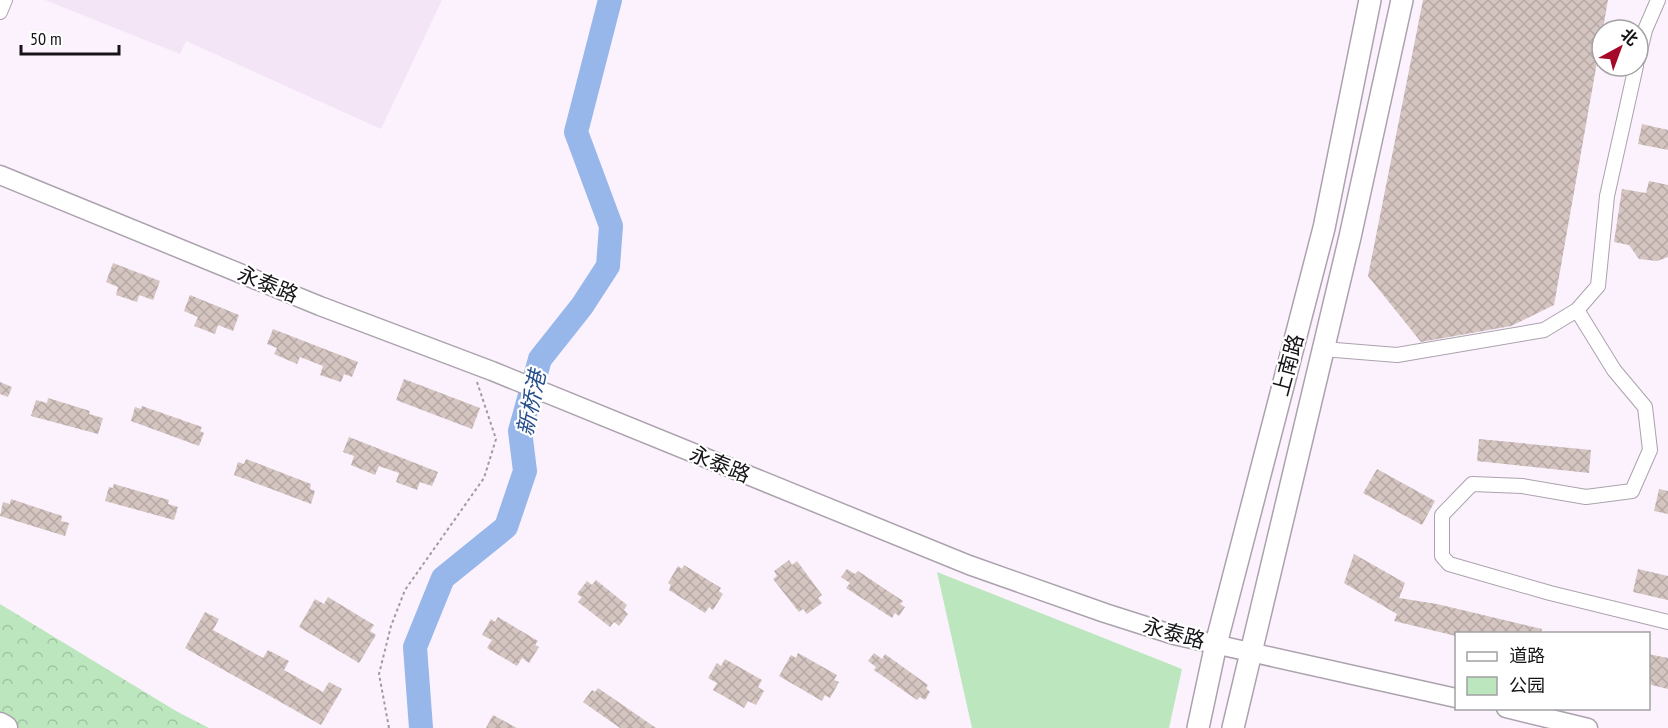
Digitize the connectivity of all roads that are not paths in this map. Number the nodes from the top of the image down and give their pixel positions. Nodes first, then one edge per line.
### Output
1 (5, 0) edge
2 (1370, 0) edge
3 (1402, 0) edge
4 (1658, 0) edge
5 (0, 12) edge
6 (1650, 18) edge
7 (1633, 78) edge
8 (0, 175) edge
9 (1577, 310) junction
10 (1323, 350) junction
11 (1668, 622) edge
12 (1216, 644) junction
13 (1251, 652) junction
14 (1455, 698) edge
15 (1514, 710) edge
16 (0, 725) edge
17 (5, 728) edge
18 (1198, 728) edge
19 (1233, 728) edge
20 (1588, 728) edge

1 - 5 street
2 - 12 main road, 上南路
3 - 10 main road, 上南路
4 - 6 street
7 - 9 street
8 - 12 street, 永泰路
9 - 10 street
9 - 11 street
10 - 13 main road, 上南路
12 - 13 street, 永泰路
12 - 18 main road, 上南路
13 - 14 street, 永泰路
13 - 19 main road, 上南路
15 - 20 street
16 - 17 highway

